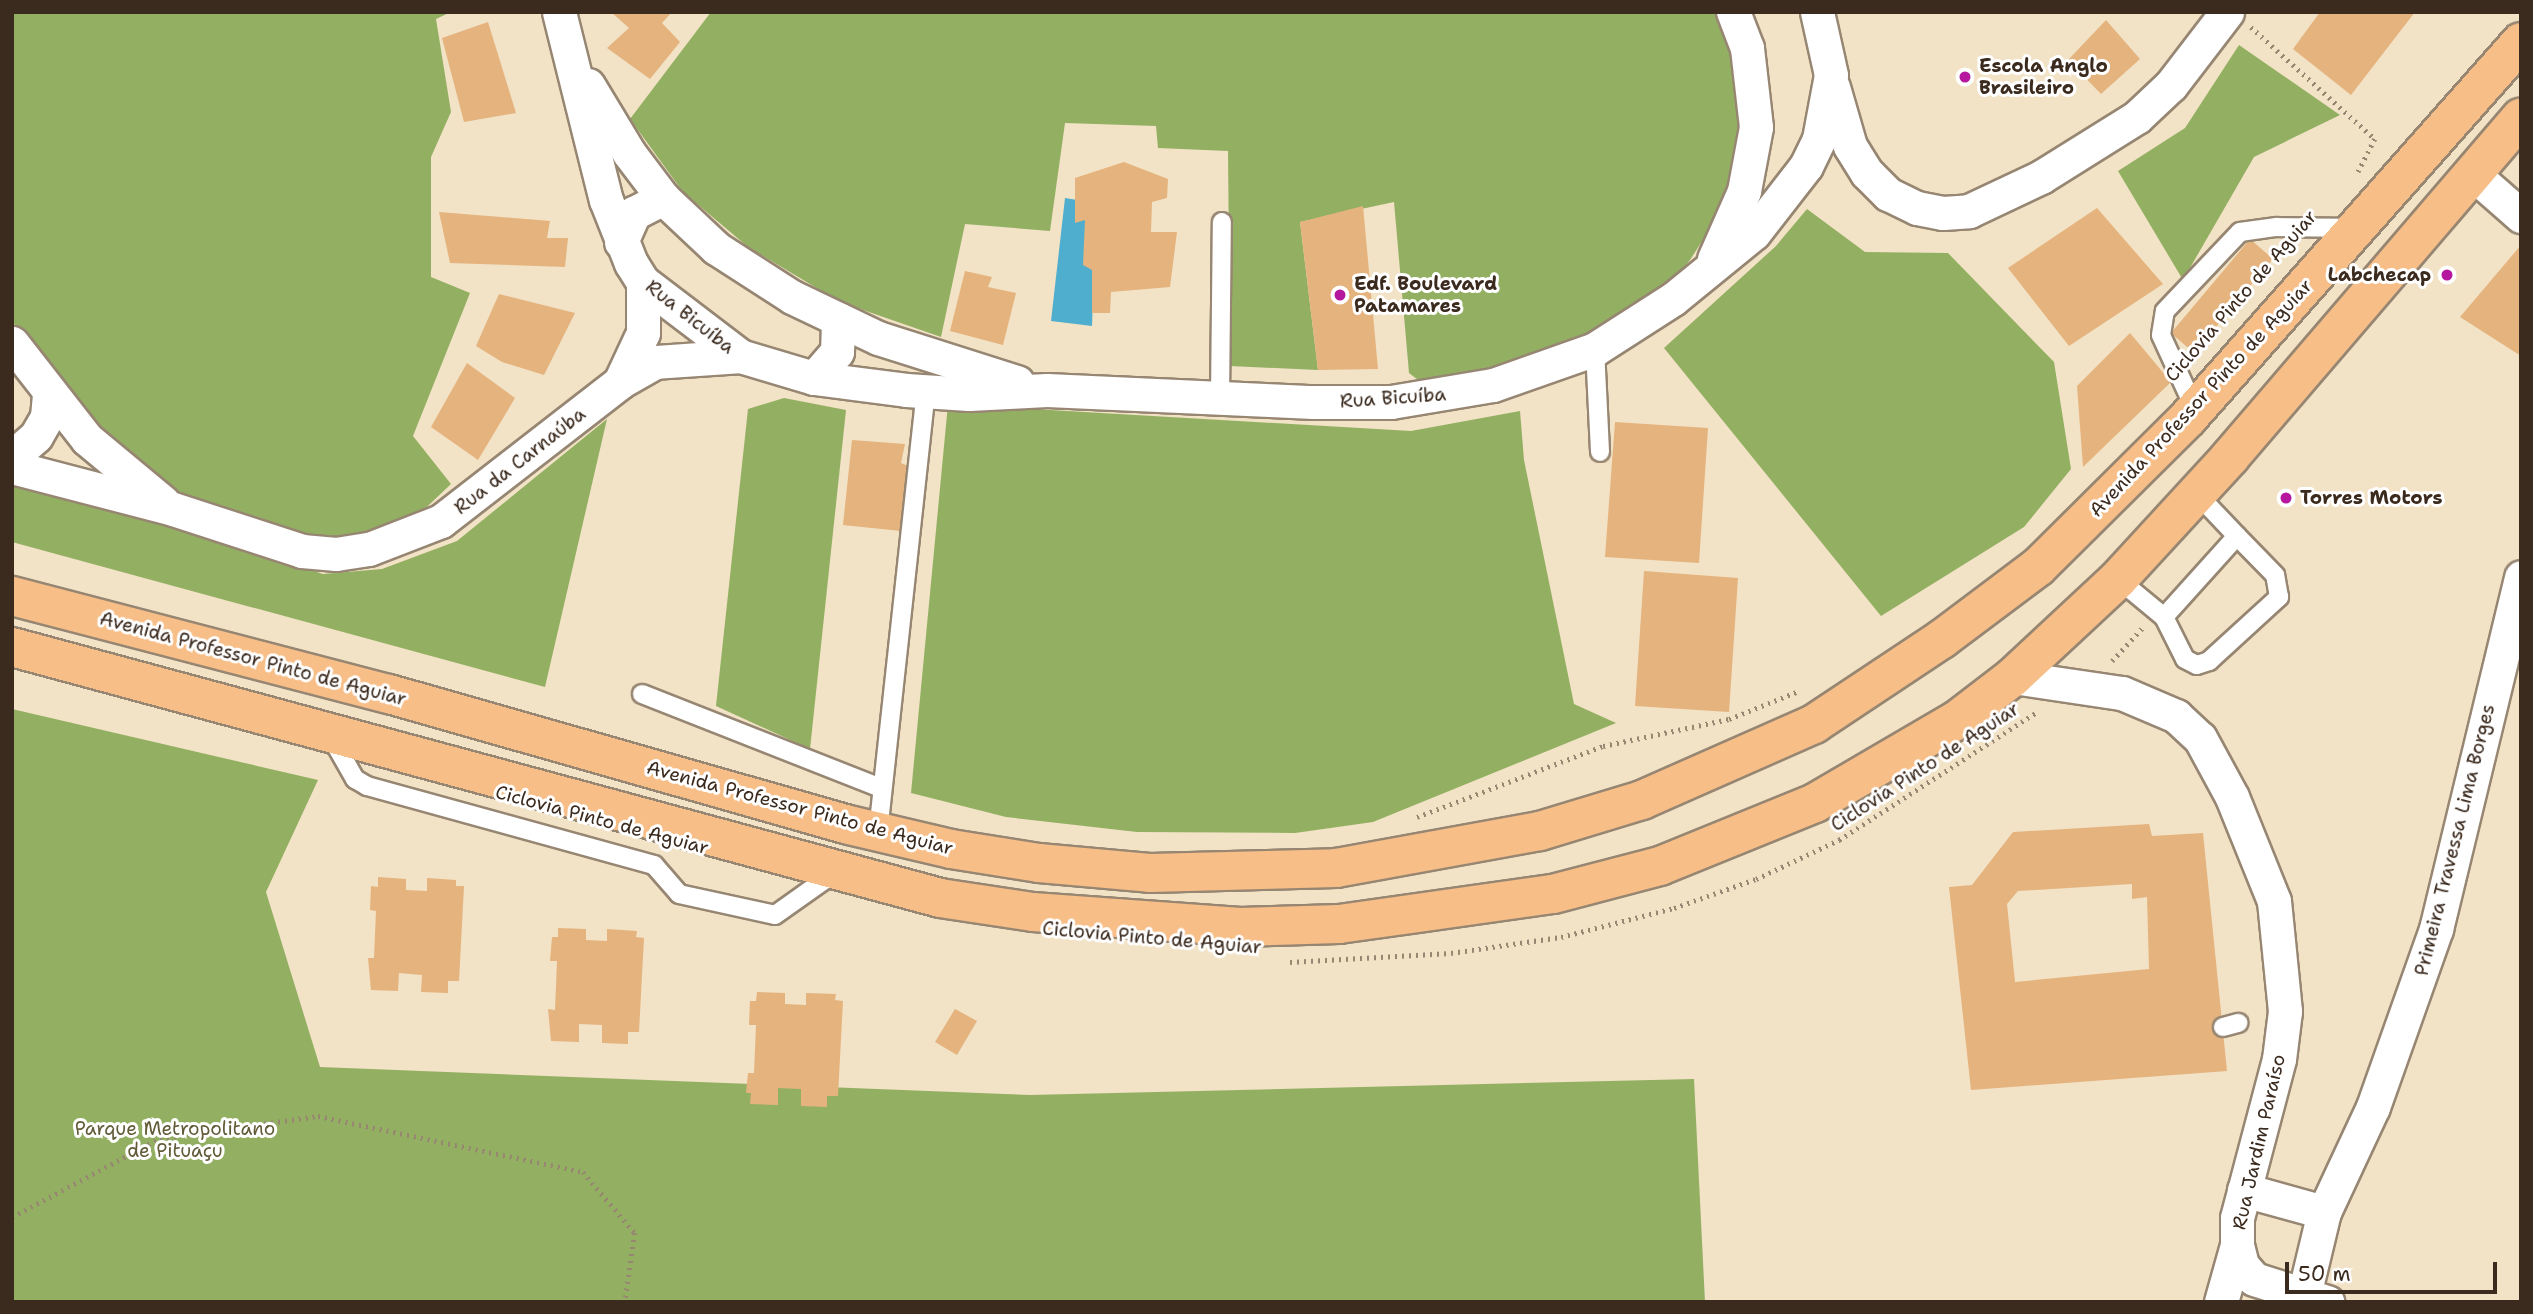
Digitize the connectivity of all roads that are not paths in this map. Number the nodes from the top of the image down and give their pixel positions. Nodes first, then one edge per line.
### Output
1 (559, 12) edge
2 (1733, 12) edge
3 (1819, 14) edge
4 (2236, 17) edge
5 (2521, 42) edge
6 (574, 61) junction
7 (1830, 75) junction
8 (2521, 118) edge
9 (1754, 152) junction
10 (1806, 166) junction
11 (2473, 174) junction
12 (663, 198) junction
13 (2521, 216) edge
14 (1223, 222) dead end
15 (2356, 229) junction
16 (621, 242) junction
17 (1708, 271) junction
18 (643, 282) junction
19 (838, 319) junction
20 (12, 343) edge
21 (1595, 349) junction
22 (740, 356) junction
23 (814, 378) junction
24 (620, 382) junction
25 (1047, 390) junction
26 (926, 392) junction
27 (49, 393) junction
28 (1220, 399) junction
29 (2195, 410) junction
30 (1600, 452) dead end
31 (12, 457) edge
32 (12, 467) edge
33 (2196, 494) junction
34 (173, 509) junction
35 (2237, 536) junction
36 (2521, 577) edge
37 (2118, 579) junction
38 (12, 596) edge
39 (2160, 612) junction
40 (12, 647) edge
41 (2013, 677) junction
42 (642, 694) dead end
43 (329, 732) junction
44 (881, 788) junction
45 (878, 832) junction
46 (834, 873) junction
47 (2244, 1191) junction
48 (2324, 1212) junction
49 (2236, 1245) junction
50 (2316, 1298) edge
51 (2221, 1302) edge

1 - 6 street, Rua Bicuíba
2 - 9 street, Rua Bicuíba
3 - 7 street, Rua Bicuíba
4 - 7 street
5 - 15 main road, Avenida Professor Pinto de Aguiar
6 - 12 street, Rua Bicuíba
6 - 16 street, Rua Bicuíba
7 - 10 street, Rua Bicuíba
8 - 11 main road
9 - 10 street
9 - 17 street, Rua Bicuíba
10 - 17 street, Rua Bicuíba
11 - 13 street
11 - 33 main road
12 - 16 street
12 - 19 street, Rua Bicuíba
14 - 28 lane
15 - 29 main road, Avenida Professor Pinto de Aguiar
15 - 29 lane
16 - 18 street, Rua Bicuíba
17 - 21 street, Rua Bicuíba
18 - 22 street, Rua Bicuíba
18 - 24 street, Rua da Carnaúba
19 - 23 street
19 - 25 street, Rua Bicuíba
20 - 27 street, Rua da Carnaúba
21 - 28 street, Rua Bicuíba
21 - 30 lane
22 - 23 street, Rua Bicuíba
22 - 24 street, Rua da Carnaúba
23 - 26 street, Rua Bicuíba
24 - 34 street, Rua da Carnaúba
25 - 26 street, Rua Bicuíba
25 - 28 street, Rua Bicuíba
26 - 44 lane
27 - 31 street
27 - 34 street, Rua da Carnaúba
29 - 45 main road, Avenida Professor Pinto de Aguiar
32 - 34 street, Rua da Carnaúba
33 - 35 lane
33 - 37 main road
35 - 39 lane
35 - 39 lane
36 - 48 street, Primeira Travessa Lima Borges
37 - 39 lane
37 - 41 main road
38 - 45 main road, Avenida Professor Pinto de Aguiar
40 - 43 main road
41 - 46 main road
41 - 47 street, Rua Jardim Paraíso
42 - 44 lane
43 - 46 main road
43 - 46 lane
44 - 45 lane
47 - 48 street
47 - 49 street, Rua Jardim Paraíso
48 - 50 street, Primeira Travessa Lima Borges
49 - 50 street
49 - 51 street, Rua Jardim Paraíso

